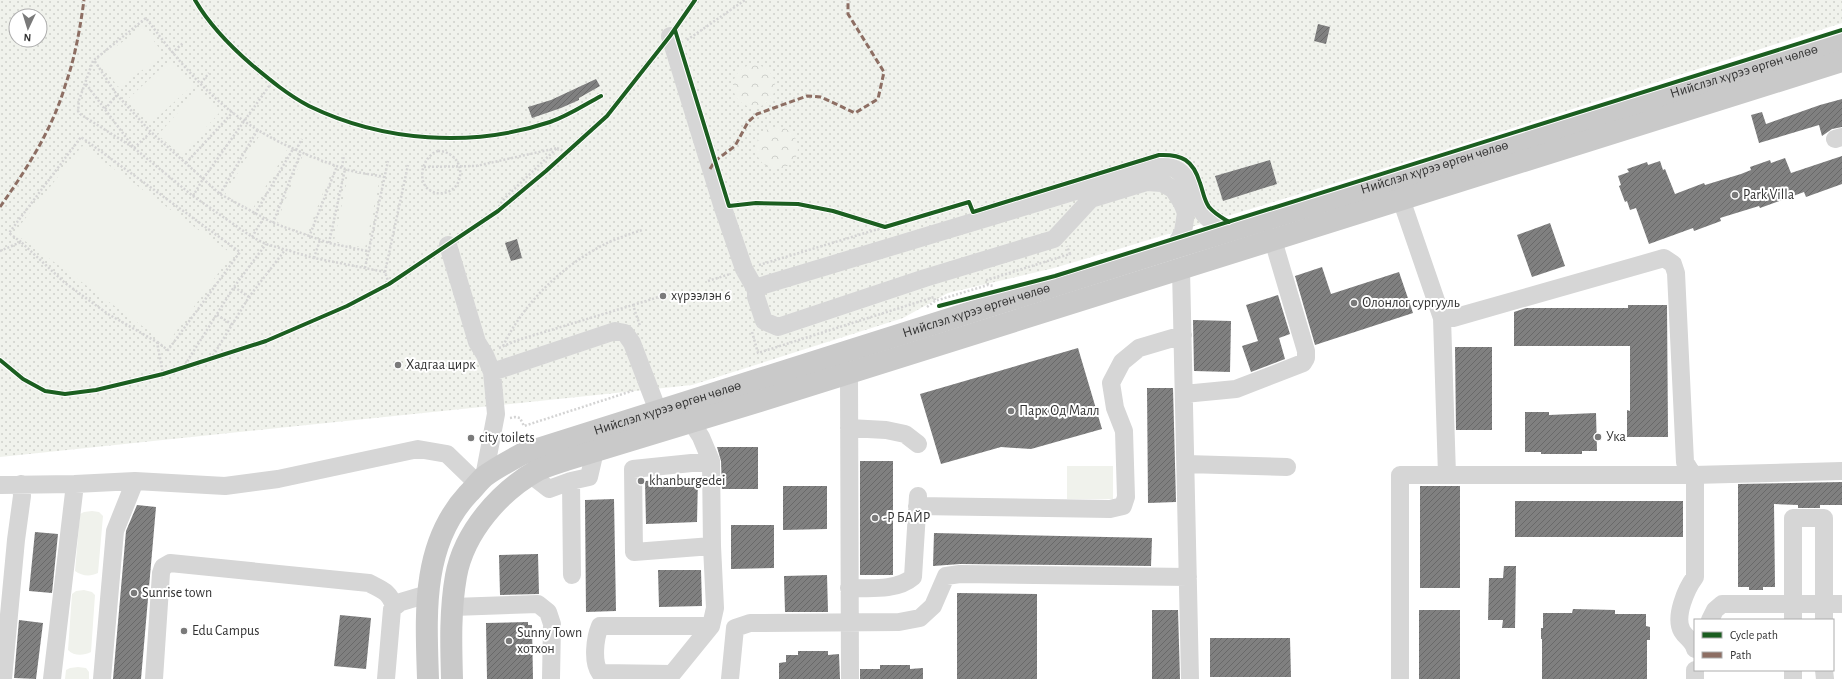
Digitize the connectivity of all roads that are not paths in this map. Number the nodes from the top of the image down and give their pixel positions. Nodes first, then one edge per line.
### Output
1 (1842, 41) edge
2 (671, 42) road end
3 (1842, 61) edge
4 (1787, 68) junction
5 (1370, 198) junction
6 (1401, 199) junction
7 (1238, 229) junction
8 (1273, 240) junction
9 (448, 245) dead end
10 (1174, 248) junction
11 (1181, 269) junction
12 (756, 290) junction
13 (1442, 318) junction
14 (1183, 335) junction
15 (860, 362) junction
16 (492, 372) junction
17 (1184, 394) junction
18 (658, 412) junction
19 (692, 423) junction
20 (849, 428) junction
21 (918, 444) dead end
22 (596, 451) junction
23 (711, 461) junction
24 (1186, 464) junction
25 (1288, 467) dead end
26 (1842, 471) edge
27 (531, 475) junction
28 (1447, 475) junction
29 (1694, 475) junction
30 (481, 480) junction
31 (570, 480) junction
32 (135, 481) junction
33 (21, 484) junction
34 (75, 484) junction
35 (0, 485) edge
36 (712, 546) junction
37 (572, 575) dead end
38 (1188, 577) junction
39 (849, 588) junction
40 (428, 594) junction
41 (1842, 604) edge
42 (394, 606) junction
43 (453, 607) junction
44 (1793, 612) edge
45 (1824, 612) edge
46 (1710, 619) edge
47 (849, 623) junction
48 (711, 626) junction
49 (1694, 646) edge
50 (670, 677) edge
51 (4, 679) edge
52 (52, 679) edge
53 (102, 679) edge
54 (154, 679) edge
55 (386, 679) edge
56 (428, 679) edge
57 (452, 679) edge
58 (551, 679) edge
59 (730, 679) edge
60 (850, 679) edge
61 (1190, 679) edge
62 (1400, 679) edge

1 - 4 main road, Нийслэл хүрээ өргөн чөлөө
2 - 12 street
3 - 4 main road, Нийслэл хүрээ өргөн чөлөө
4 - 5 main road, Нийслэл хүрээ өргөн чөлөө
4 - 6 main road, Нийслэл хүрээ өргөн чөлөө
5 - 6 main road, Нийслэл хүрээ өргөн чөлөө
5 - 7 main road, Нийслэл хүрээ өргөн чөлөө
5 - 8 main road, Нийслэл хүрээ өргөн чөлөө
6 - 13 street
7 - 10 main road, Нийслэл хүрээ өргөн чөлөө
7 - 12 street
8 - 11 main road, Нийслэл хүрээ өргөн чөлөө
8 - 17 street
9 - 16 street
10 - 12 street
10 - 15 main road, Нийслэл хүрээ өргөн чөлөө
11 - 14 street
11 - 15 main road, Нийслэл хүрээ өргөн чөлөө
13 - 28 street
13 - 29 street
14 - 17 street
14 - 39 street
15 - 18 main road, Нийслэл хүрээ өргөн чөлөө
15 - 19 main road, Нийслэл хүрээ өргөн чөлөө
15 - 20 street
16 - 18 street
16 - 30 street
17 - 24 street
18 - 30 main road, Нийслэл хүрээ өргөн чөлөө
19 - 22 main road, Нийслэл хүрээ өргөн чөлөө
19 - 23 street
20 - 21 street
20 - 39 street
22 - 27 main road, Нийслэл хүрээ өргөн чөлөө
22 - 31 street
23 - 36 street
23 - 36 street
24 - 25 street
24 - 38 street
26 - 29 street
27 - 31 street
27 - 43 main road, Нийслэл хүрээ өргөн чөлөө
28 - 29 street
28 - 62 street
29 - 49 street
30 - 32 street
30 - 40 main road, Нийслэл хүрээ өргөн чөлөө
31 - 37 street
32 - 34 street
32 - 53 street
33 - 34 street
33 - 35 street
33 - 51 street
34 - 52 street
36 - 48 street
38 - 47 street
38 - 61 street
39 - 47 street
40 - 42 street
40 - 56 main road, Нийслэл хүрээ өргөн чөлөө
41 - 45 street
42 - 54 street
42 - 55 street
43 - 57 main road, Нийслэл хүрээ өргөн чөлөө
43 - 58 street
44 - 45 street
44 - 45 street
44 - 46 street
47 - 59 street
47 - 60 street
48 - 50 street
48 - 50 street

